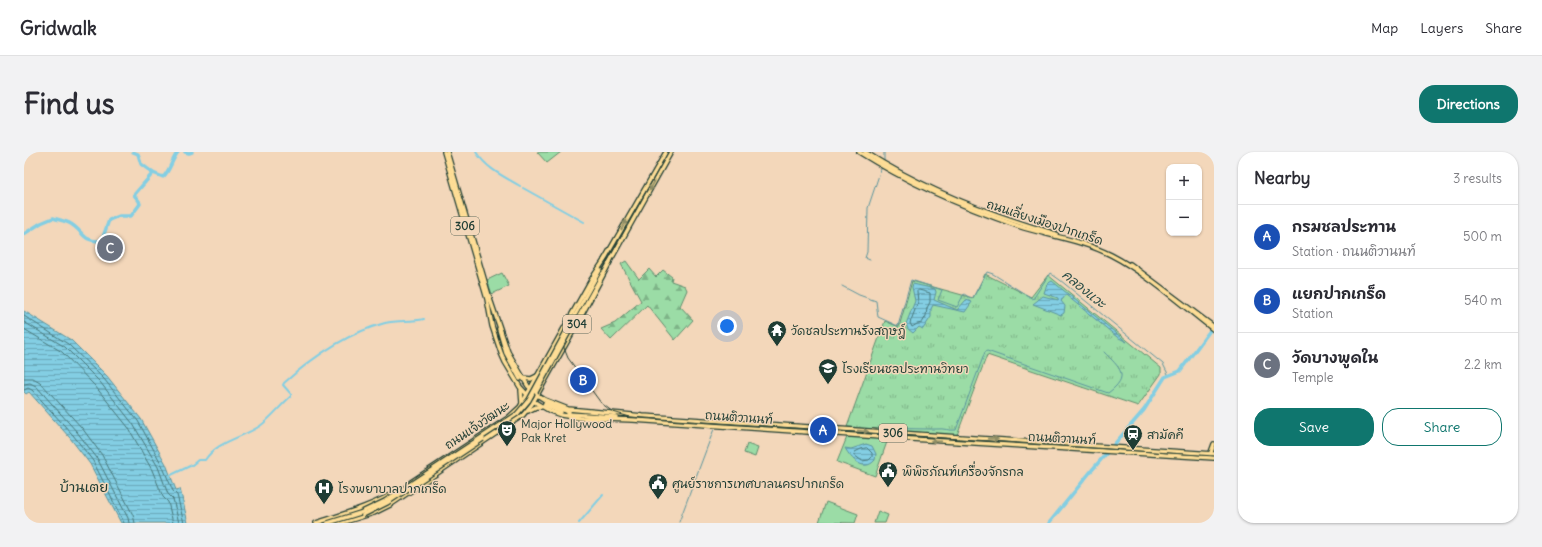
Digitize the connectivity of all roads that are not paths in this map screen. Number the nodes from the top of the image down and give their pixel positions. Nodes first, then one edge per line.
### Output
1 (444, 152) edge
2 (447, 152) edge
3 (666, 152) edge
4 (671, 152) edge
5 (859, 152) edge
6 (865, 152) edge
7 (881, 163) junction
8 (604, 259) junction
9 (610, 262) junction
10 (489, 299) junction
11 (1212, 326) edge
12 (1214, 330) edge
13 (568, 331) junction
14 (548, 358) junction
15 (555, 362) junction
16 (538, 376) junction
17 (520, 379) junction
18 (520, 387) junction
19 (542, 387) junction
20 (531, 389) junction
21 (527, 395) junction
22 (537, 395) junction
23 (533, 401) junction
24 (522, 404) junction
25 (544, 404) junction
26 (527, 411) junction
27 (633, 417) junction
28 (502, 422) junction
29 (768, 427) junction
30 (506, 428) junction
31 (1018, 441) junction
32 (1017, 445) junction
33 (1103, 448) junction
34 (473, 450) junction
35 (1213, 453) edge
36 (386, 498) junction
37 (363, 515) junction
38 (316, 523) edge
39 (322, 523) edge
40 (328, 523) edge
41 (336, 523) edge
42 (341, 523) edge

1 - 10 main road, ถนนติวานนท์ / 306
2 - 10 main road, ถนนติวานนท์ / 306
8 -> 3 main road, ถนนแจ้งวัฒนะ / 304
4 -> 9 main road, ถนนแจ้งวัฒนะ / 304
5 - 7 main road, ถนนเลี่ยงเมืองปากเกร็ด
6 - 7 main road, ถนนเลี่ยงเมืองปากเกร็ด
7 - 11 main road, ถนนเลี่ยงเมืองปากเกร็ด
8 - 13 main road, ถนนแจ้งวัฒนะ
8 - 14 main road, ถนนแจ้งวัฒนะ / 304
9 - 13 main road, ถนนแจ้งวัฒนะ
9 - 15 main road, ถนนแจ้งวัฒนะ / 304
10 - 17 main road, 306
10 - 18 main road, ถนนติวานนท์ / 306
11 - 12 main road, ถนนเลี่ยงเมืองปากเกร็ด
13 - 37 main road, ถนนแจ้งวัฒนะ, bridge
13 - 40 main road, ถนนแจ้งวัฒนะ, bridge
14 - 15 main road
14 - 16 main road, ถนนแจ้งวัฒนะ / 304
15 - 19 main road, ถนนแจ้งวัฒนะ / 304
16 - 17 main road
16 - 20 main road, ถนนแจ้งวัฒนะ / 304
17 - 20 main road, ถนนติวานนท์ / 306
18 - 21 main road, ถนนติวานนท์ / 306
18 - 24 main road
19 - 22 main road, ถนนแจ้งวัฒนะ / 304
19 - 25 main road
20 - 21 main road, ถนนแจ้งวัฒนะ / 304
20 - 22 main road, ถนนติวานนท์ / 306
21 - 23 main road, ถนนติวานนท์ / 306
21 - 24 main road, ถนนแจ้งวัฒนะ
22 - 23 main road, ถนนแจ้งวัฒนะ / 304
22 - 25 main road, ถนนติวานนท์ / 306
23 - 25 main road, ถนนติวานนท์ / 306
23 - 26 main road, ถนนแจ้งวัฒนะ
24 - 28 main road, ถนนแจ้งวัฒนะ
25 - 26 main road
25 - 27 main road, ถนนติวานนท์ / 306
25 - 27 main road, ถนนติวานนท์ / 306
26 - 30 main road, ถนนแจ้งวัฒนะ
27 - 29 main road, ถนนติวานนท์ / 306
28 - 30 main road
28 - 36 main road, ถนนแจ้งวัฒนะ
29 -> 31 main road, ถนนติวานนท์ / 306
32 -> 29 main road, ถนนติวานนท์ / 306
30 - 34 main road, ถนนแจ้งวัฒนะ
31 - 32 main road
31 - 33 main road, ถนนติวานนท์ / 306
32 - 33 main road, ถนนติวานนท์ / 306
33 - 35 main road, ถนนติวานนท์ / 306
34 - 37 main road, bridge
34 - 42 main road, ถนนแจ้งวัฒนะ
36 - 38 main road, ถนนแจ้งวัฒนะ
36 - 39 main road, bridge
37 - 41 main road, ถนนแจ้งวัฒนะ, bridge

